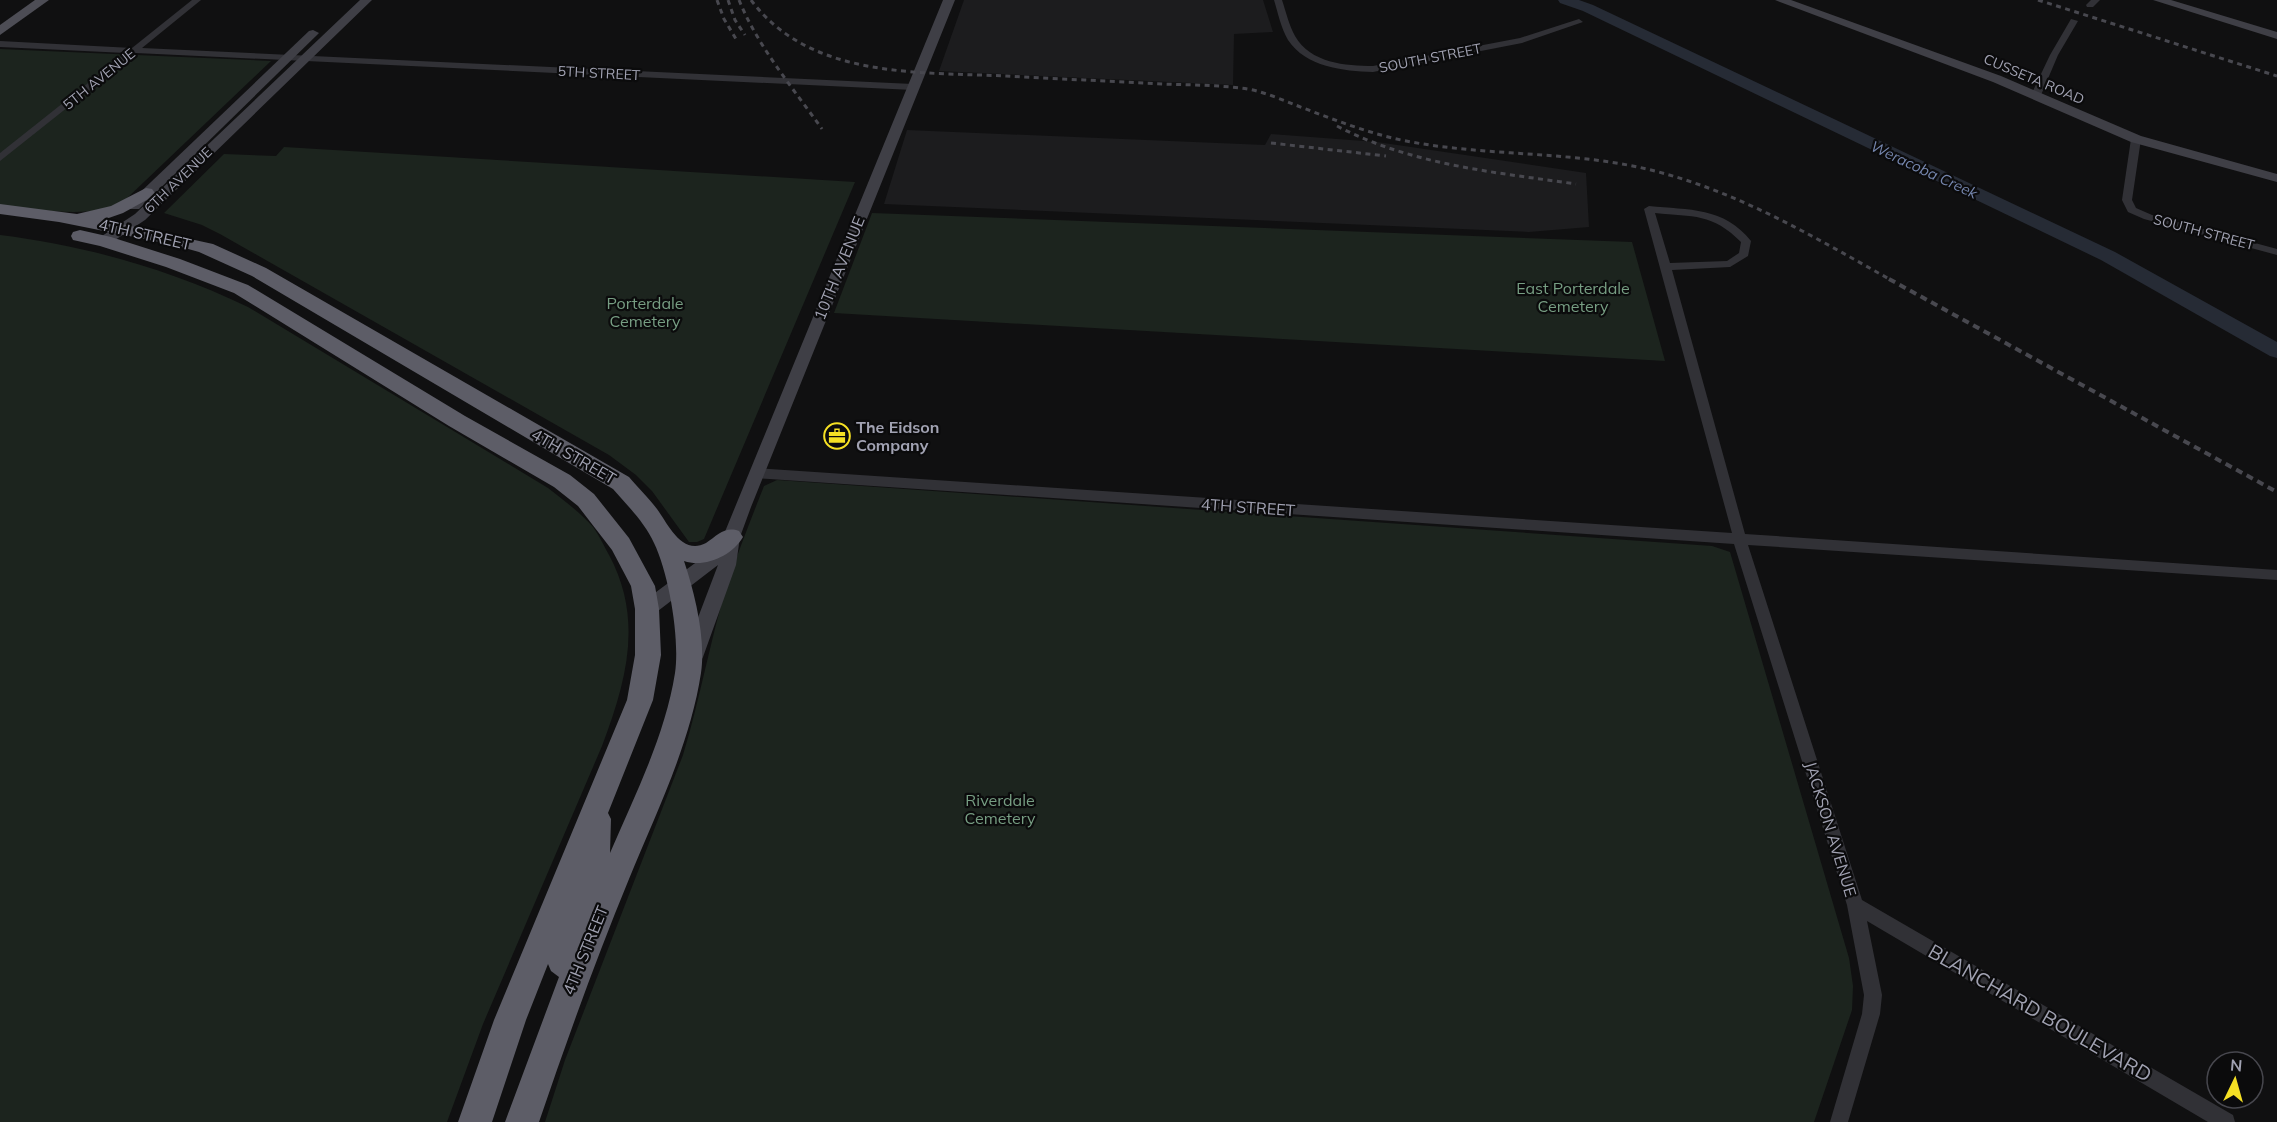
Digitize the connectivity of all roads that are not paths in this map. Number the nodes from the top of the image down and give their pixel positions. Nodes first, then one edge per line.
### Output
1 (26, 0) edge
2 (43, 0) edge
3 (197, 0) edge
4 (349, 0) edge
5 (366, 0) edge
6 (950, 0) edge
7 (1278, 0) edge
8 (1781, 0) edge
9 (2159, 0) edge
10 (0, 18) edge
11 (2074, 21) dead end
12 (1579, 22) dead end
13 (0, 31) edge
14 (2277, 36) edge
15 (0, 44) edge
16 (134, 51) junction
17 (286, 59) junction
18 (303, 59) junction
19 (913, 87) junction
20 (2036, 95) junction
21 (2136, 139) junction
22 (0, 158) edge
23 (2277, 178) edge
24 (146, 192) junction
25 (0, 209) edge
26 (59, 216) junction
27 (0, 225) edge
28 (114, 232) junction
29 (2277, 252) edge
30 (1666, 267) junction
31 (756, 473) junction
32 (731, 537) junction
33 (1740, 540) junction
34 (666, 542) junction
35 (2277, 575) edge
36 (680, 584) junction
37 (647, 609) junction
38 (688, 672) junction
39 (597, 804) junction
40 (1855, 904) junction
41 (576, 972) junction
42 (475, 1122) edge
43 (522, 1122) edge
44 (1839, 1122) edge
45 (2226, 1122) edge

1 - 10 main road
2 - 13 main road
3 - 16 street, 5TH AVENUE
4 - 17 main road, 6TH AVENUE
5 - 18 main road, 6TH AVENUE
6 - 19 main road, 10TH AVENUE
7 - 12 street, SOUTH STREET
8 - 20 main road, CUSSETA ROAD
9 - 14 main road
11 - 20 street
15 - 16 street
16 - 17 street, 5TH STREET
16 - 22 street, 5TH AVENUE
17 - 18 street, 5TH STREET
17 - 24 main road, 6TH AVENUE
18 - 19 street, 5TH STREET
18 - 28 main road, 6TH AVENUE
19 - 31 main road, 10TH AVENUE
20 - 21 main road, CUSSETA ROAD
21 - 23 main road, CUSSETA ROAD
21 - 29 street, SOUTH STREET
24 - 26 highway
24 - 28 main road, 6TH AVENUE
25 - 26 highway, 4TH STREET
26 - 28 highway, 4TH STREET
27 - 28 highway, 4TH STREET
28 - 34 highway, 4TH STREET
28 - 37 highway, 4TH STREET
30 - 30 street, JACKSON AVENUE
30 - 33 street, JACKSON AVENUE
31 - 32 main road, 10TH AVENUE
31 - 33 street, 4TH STREET
32 - 34 highway
32 - 36 main road, 10TH AVENUE
32 - 38 main road, 10TH AVENUE
33 - 35 street, 4TH STREET
33 - 40 street, JACKSON AVENUE
34 - 36 highway, 4TH STREET
36 - 37 main road, 10TH AVENUE
36 - 38 highway, 4TH STREET
37 - 39 highway, 4TH STREET
38 - 41 highway, 4TH STREET
39 - 41 highway
39 - 42 highway, 4TH STREET
40 - 44 street, JACKSON AVENUE
40 - 45 street, BLANCHARD BOULEVARD
41 - 43 highway, 4TH STREET

